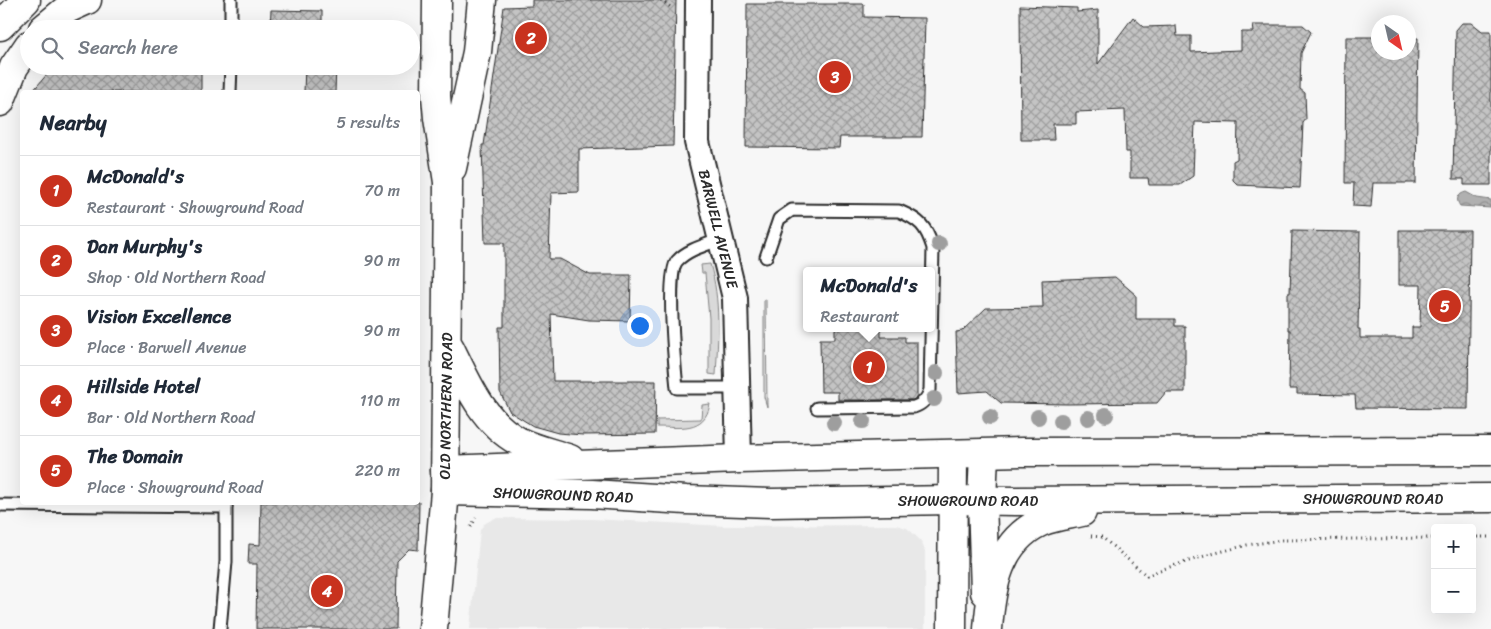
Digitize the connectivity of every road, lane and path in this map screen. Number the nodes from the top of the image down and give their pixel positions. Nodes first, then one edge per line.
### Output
1 (87, 0) edge
2 (231, 0) edge
3 (437, 0) edge
4 (482, 0) edge
5 (662, 0) edge
6 (698, 0) edge
7 (673, 9) dead end
8 (54, 20) edge
9 (231, 20) edge
10 (20, 59) edge
11 (230, 75) edge
12 (230, 90) edge
13 (0, 102) edge
14 (448, 182) junction
15 (722, 240) junction
16 (766, 257) dead end
17 (933, 267) edge
18 (931, 332) edge
19 (447, 343) junction
20 (737, 388) junction
21 (817, 408) dead end
22 (1491, 451) edge
23 (984, 454) junction
24 (953, 455) junction
25 (739, 458) junction
26 (591, 465) junction
27 (445, 480) junction
28 (1491, 498) edge
29 (1165, 499) junction
30 (953, 500) junction
31 (982, 500) junction
32 (0, 505) edge
33 (226, 505) edge
34 (1476, 537) edge
35 (1491, 537) edge
36 (1102, 538) dead end
37 (1431, 538) edge
38 (220, 629) edge
39 (433, 629) edge
40 (952, 629) edge
41 (987, 629) edge

1 - 8 main road
2 - 9 lane
3 - 14 main road, OLD NORTHERN ROAD
4 - 14 main road, OLD NORTHERN ROAD
5 - 7 path
6 - 15 street, BARWELL AVENUE
10 - 13 main road
11 - 12 lane
14 - 19 main road, OLD NORTHERN ROAD
15 - 20 street, BARWELL AVENUE
15 - 20 lane
16 - 17 lane
18 - 21 lane
19 - 26 main road
19 - 27 main road, OLD NORTHERN ROAD
20 - 25 street, BARWELL AVENUE
22 - 23 main road, SHOWGROUND ROAD
23 - 24 main road, SHOWGROUND ROAD
23 - 31 main road
24 - 25 main road, SHOWGROUND ROAD
24 - 30 main road
25 - 26 main road, SHOWGROUND ROAD
26 - 27 main road, SHOWGROUND ROAD
27 - 30 main road, SHOWGROUND ROAD
27 - 39 main road, OLD NORTHERN ROAD
28 - 29 main road, SHOWGROUND ROAD
29 - 31 main road, SHOWGROUND ROAD
29 - 41 main road
30 - 31 main road, SHOWGROUND ROAD
30 - 40 main road
31 - 41 main road
32 - 33 lane
33 - 38 lane
34 - 35 path
36 - 37 path

